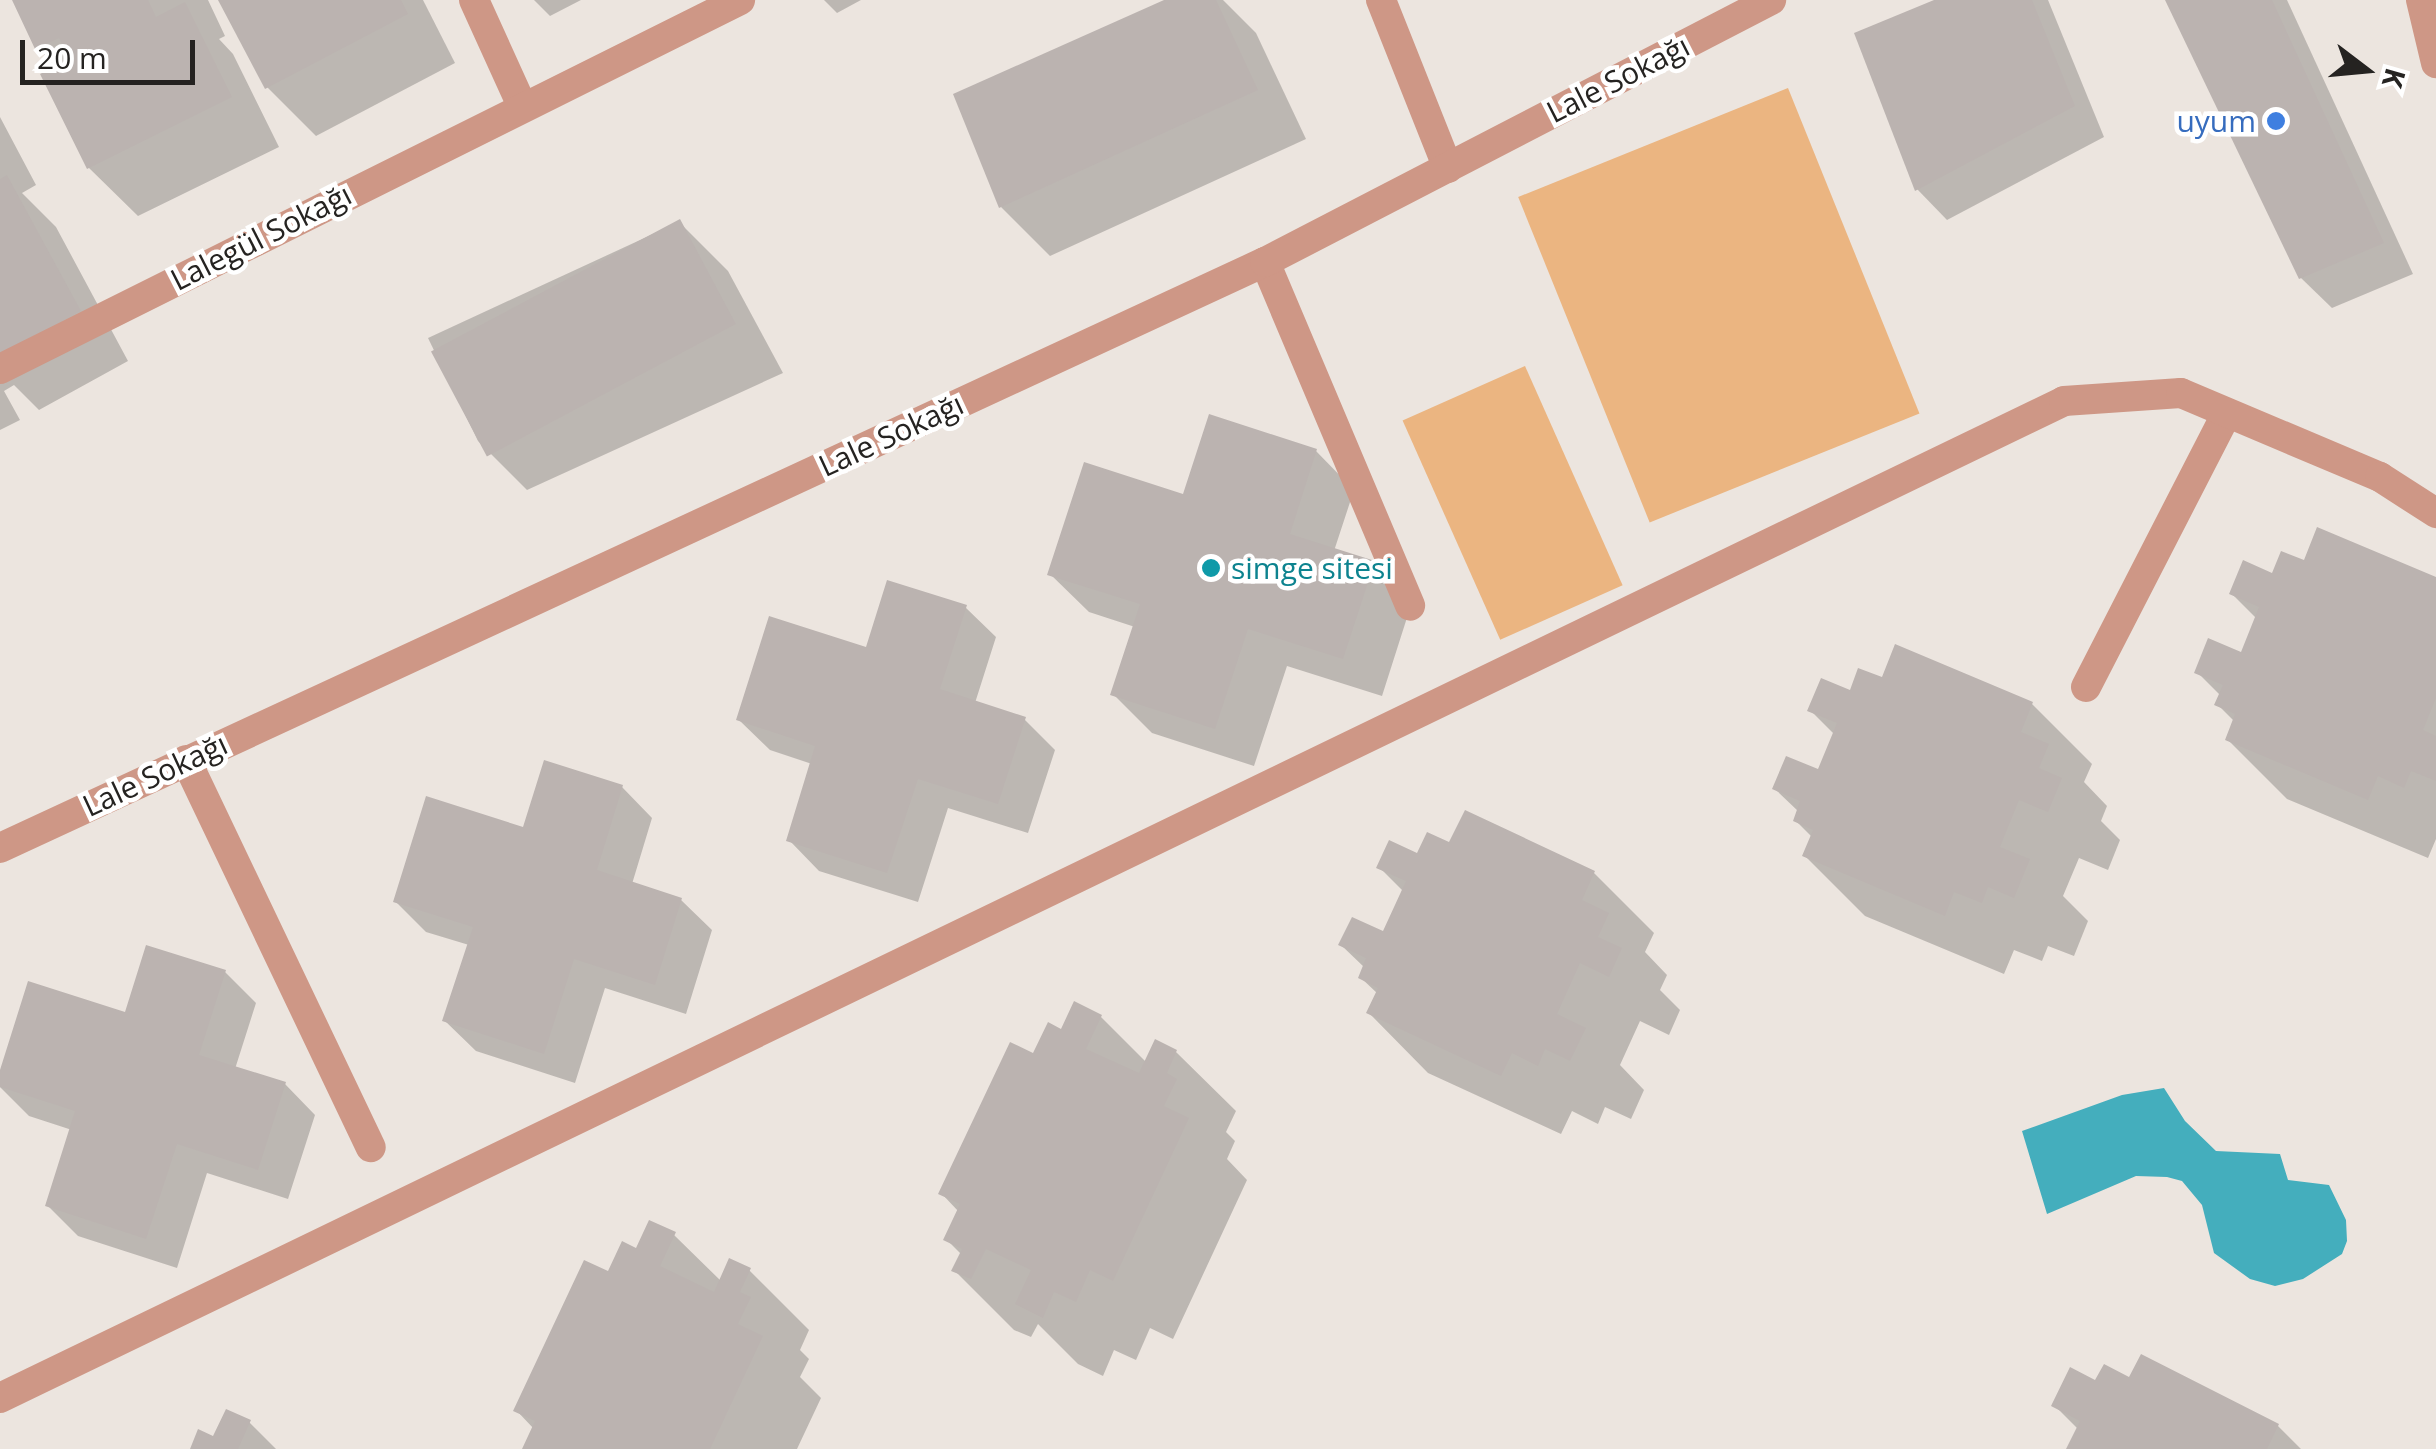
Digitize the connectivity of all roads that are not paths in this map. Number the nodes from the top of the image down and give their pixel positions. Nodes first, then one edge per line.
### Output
1 (474, 0) edge
2 (740, 0) edge
3 (1381, 0) edge
4 (1771, 0) edge
5 (2421, 0) edge
6 (2436, 63) edge
7 (522, 106) junction
8 (1448, 168) junction
9 (1265, 262) junction
10 (0, 368) edge
11 (2227, 413) junction
12 (2436, 513) edge
13 (1410, 606) dead end
14 (2086, 687) dead end
15 (186, 760) junction
16 (0, 848) edge
17 (371, 1146) dead end
18 (0, 1398) edge

1 - 7 street
2 - 7 street, Lalegül Sokağı
3 - 8 street
4 - 8 street, Lale Sokağı
5 - 6 street
7 - 10 street, Lalegül Sokağı
8 - 9 street, Lale Sokağı
9 - 13 street
9 - 15 street, Lale Sokağı
11 - 12 street
11 - 14 street
11 - 18 street
15 - 16 street, Lale Sokağı
15 - 17 street

